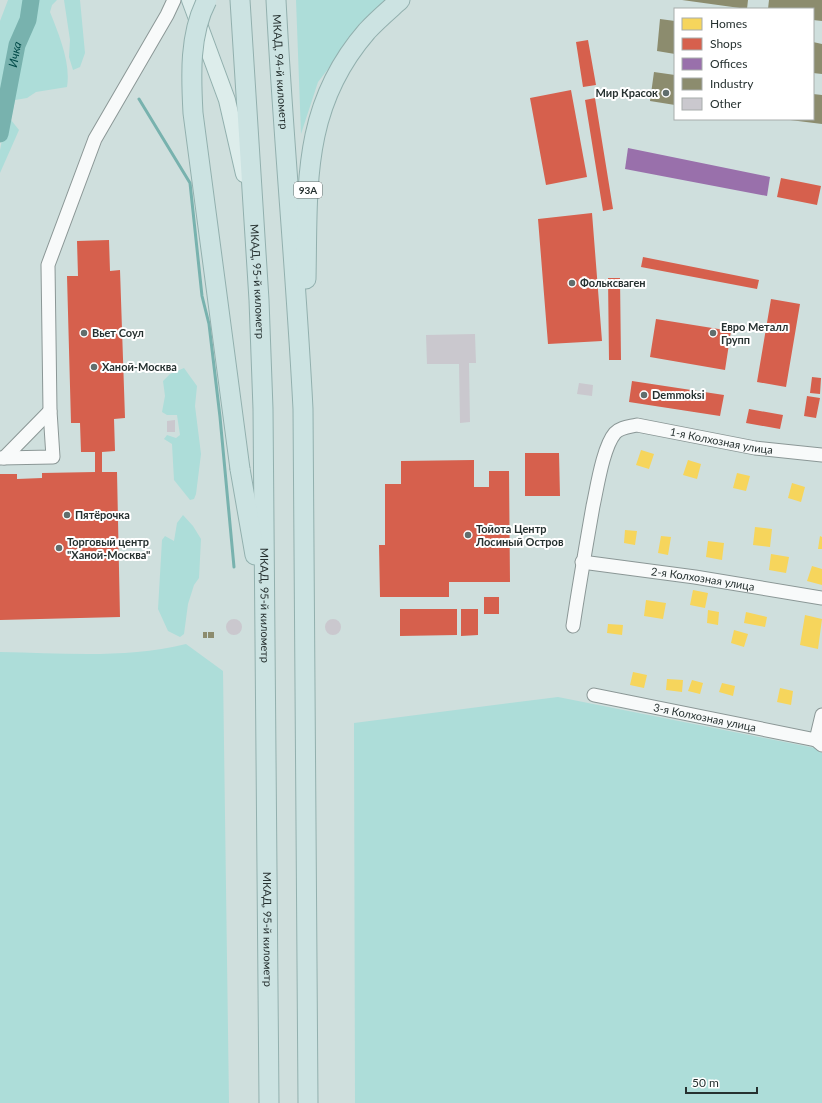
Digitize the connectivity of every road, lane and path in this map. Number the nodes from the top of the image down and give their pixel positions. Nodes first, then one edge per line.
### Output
1 (174, 0) edge
2 (190, 0) edge
3 (207, 0) edge
4 (240, 0) edge
5 (276, 0) edge
6 (400, 0) edge
7 (254, 223) junction
8 (303, 409) junction
9 (50, 411) junction
10 (822, 455) edge
11 (2, 458) edge
12 (582, 562) junction
13 (822, 598) edge
14 (264, 607) junction
15 (573, 626) dead end
16 (594, 695) dead end
17 (822, 715) edge
18 (819, 742) edge
19 (269, 1103) edge
20 (308, 1103) edge

1 - 9 street
2 - 7 main road
3 - 14 highway, bridge
4 - 7 highway, МКАД, 95-й километр
5 - 8 highway, МКАД, 94-й километр
6 - 8 highway, 93A
7 - 14 highway, МКАД, 95-й километр
8 - 20 highway
9 - 11 street
9 - 11 street
10 - 12 street, 1-я Колхозная улица
12 - 13 street, 2-я Колхозная улица
12 - 15 street
14 - 19 highway, МКАД, 95-й километр
16 - 18 street, 3-я Колхозная улица
17 - 18 street

